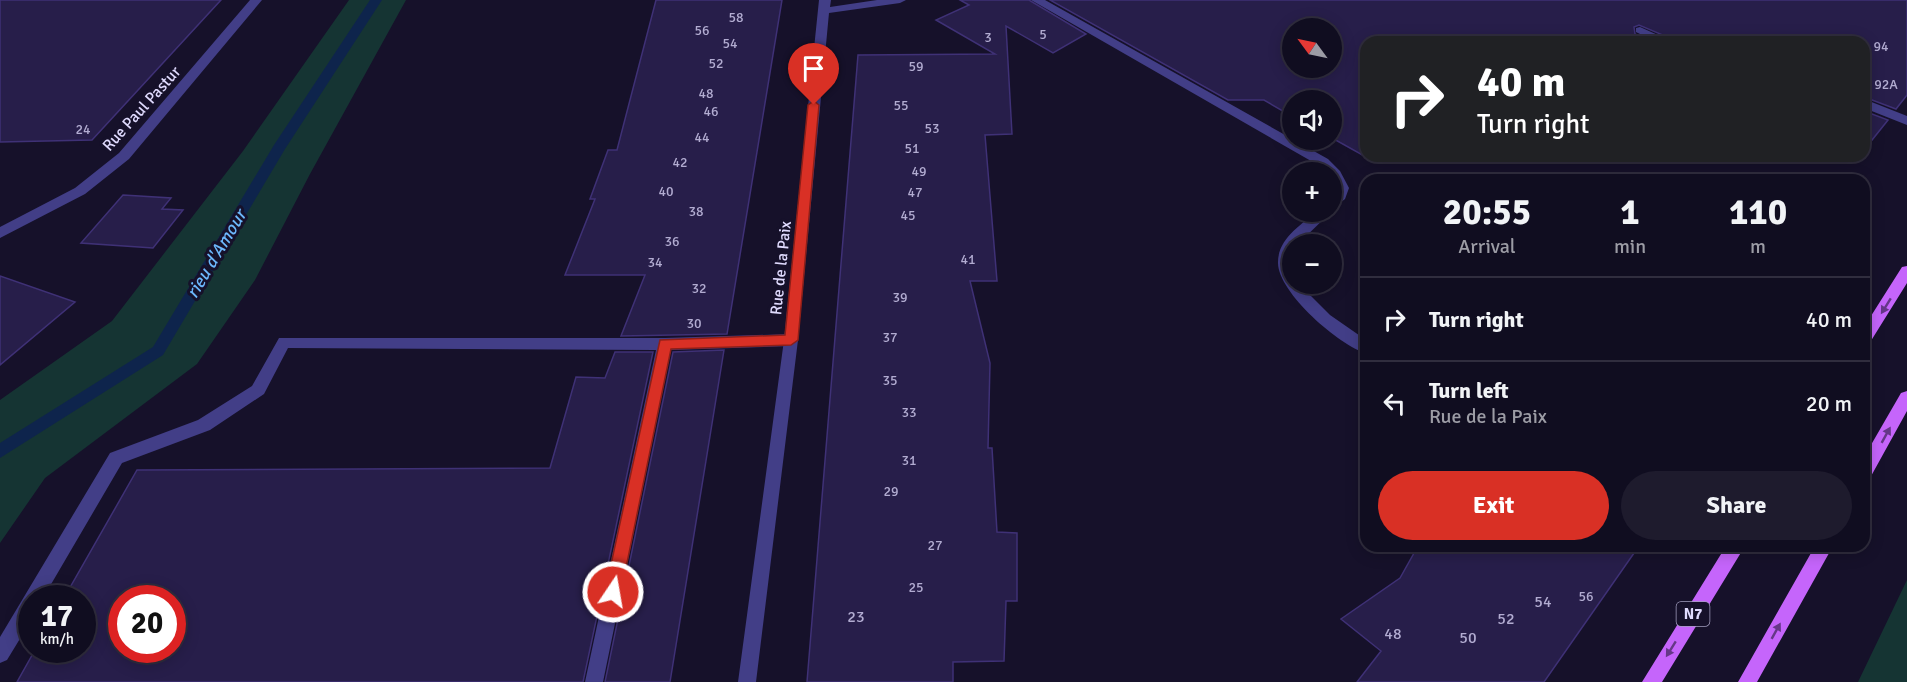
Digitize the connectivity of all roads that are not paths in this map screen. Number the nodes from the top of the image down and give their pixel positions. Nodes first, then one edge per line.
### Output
1 (256, 0) edge
2 (900, 0) edge
3 (1037, 0) edge
4 (824, 5) edge
5 (1640, 30) dead end
6 (1652, 36) edge
7 (1870, 106) edge
8 (1907, 121) edge
9 (1323, 162) edge
10 (1314, 222) edge
11 (0, 233) edge
12 (1907, 271) edge
13 (1870, 330) edge
14 (791, 340) junction
15 (1360, 343) edge
16 (665, 344) junction
17 (1907, 397) edge
18 (1870, 462) edge
19 (1732, 552) edge
20 (1821, 552) edge
21 (41, 585) edge
22 (18, 624) edge
23 (0, 654) edge
24 (594, 682) edge
25 (747, 682) edge
26 (1651, 682) edge
27 (1747, 682) edge

1 - 11 street, Rue Paul Pastur
2 - 4 street
3 - 9 street
4 - 14 street, Rue de la Paix
5 - 6 street
7 - 8 street
10 - 15 street
12 -> 13 main road
14 - 16 street
14 - 25 street, Rue de la Paix
16 - 21 street
16 - 24 street
18 -> 17 main road
19 -> 26 main road, N7
27 -> 20 main road
22 - 23 street

